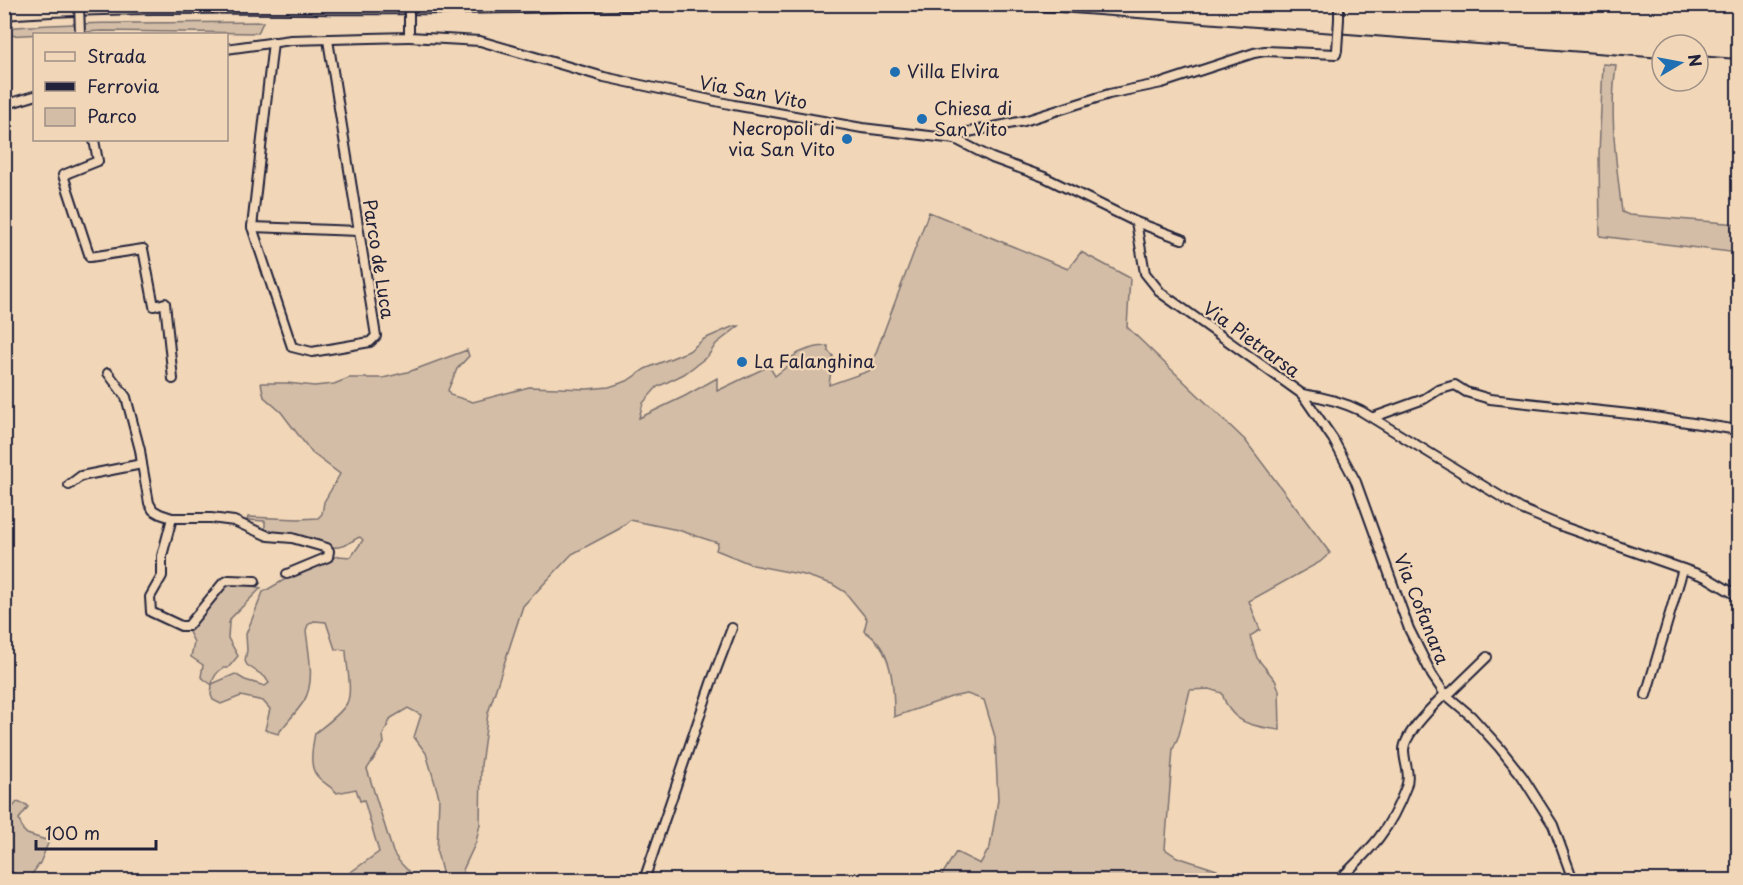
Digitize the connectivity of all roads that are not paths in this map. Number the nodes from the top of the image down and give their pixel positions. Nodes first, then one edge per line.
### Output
1 (79, 4) edge
2 (1339, 4) edge
3 (409, 5) edge
4 (80, 33) edge
5 (409, 37) junction
6 (328, 40) junction
7 (273, 42) junction
8 (228, 49) edge
9 (33, 96) edge
10 (4, 105) edge
11 (955, 139) junction
12 (94, 141) edge
13 (1136, 222) junction
14 (252, 227) junction
15 (359, 231) junction
16 (1182, 239) dead end
17 (108, 373) dead end
18 (173, 379) dead end
19 (1302, 394) junction
20 (1374, 417) junction
21 (1738, 430) edge
22 (142, 464) junction
23 (69, 485) dead end
24 (172, 518) junction
25 (1683, 569) junction
26 (287, 574) dead end
27 (255, 581) dead end
28 (1738, 596) edge
29 (732, 628) dead end
30 (1487, 657) dead end
31 (1445, 694) junction
32 (1647, 695) dead end
33 (4, 874) edge
34 (15, 880) edge
35 (644, 880) edge
36 (1339, 880) edge
37 (1573, 880) edge

1 - 4 street, bridge
2 - 11 street, Via San Vito, bridge
3 - 5 street, bridge
5 - 6 street, Via San Vito
5 - 11 street, Via San Vito
6 - 7 street, Via San Vito
6 - 15 street, Parco de Luca
7 - 8 street, Via San Vito
7 - 14 street, Parco de Luca
9 - 10 street
11 - 13 street
12 - 18 street
13 - 16 street
13 - 19 street, Via Pietrarsa
14 - 15 street
14 - 15 street, Parco de Luca
17 - 22 street
19 - 20 street, Via Pietrarsa
19 - 31 street, Via Cofanara
20 - 21 street
20 - 25 street, Via Pietrarsa
22 - 23 street
22 - 24 street
24 - 26 street
24 - 27 street
25 - 28 street, Via Pietrarsa
25 - 32 street
29 - 35 street
30 - 31 street
31 - 36 street
31 - 37 street, Via Cofanara
33 - 34 street

